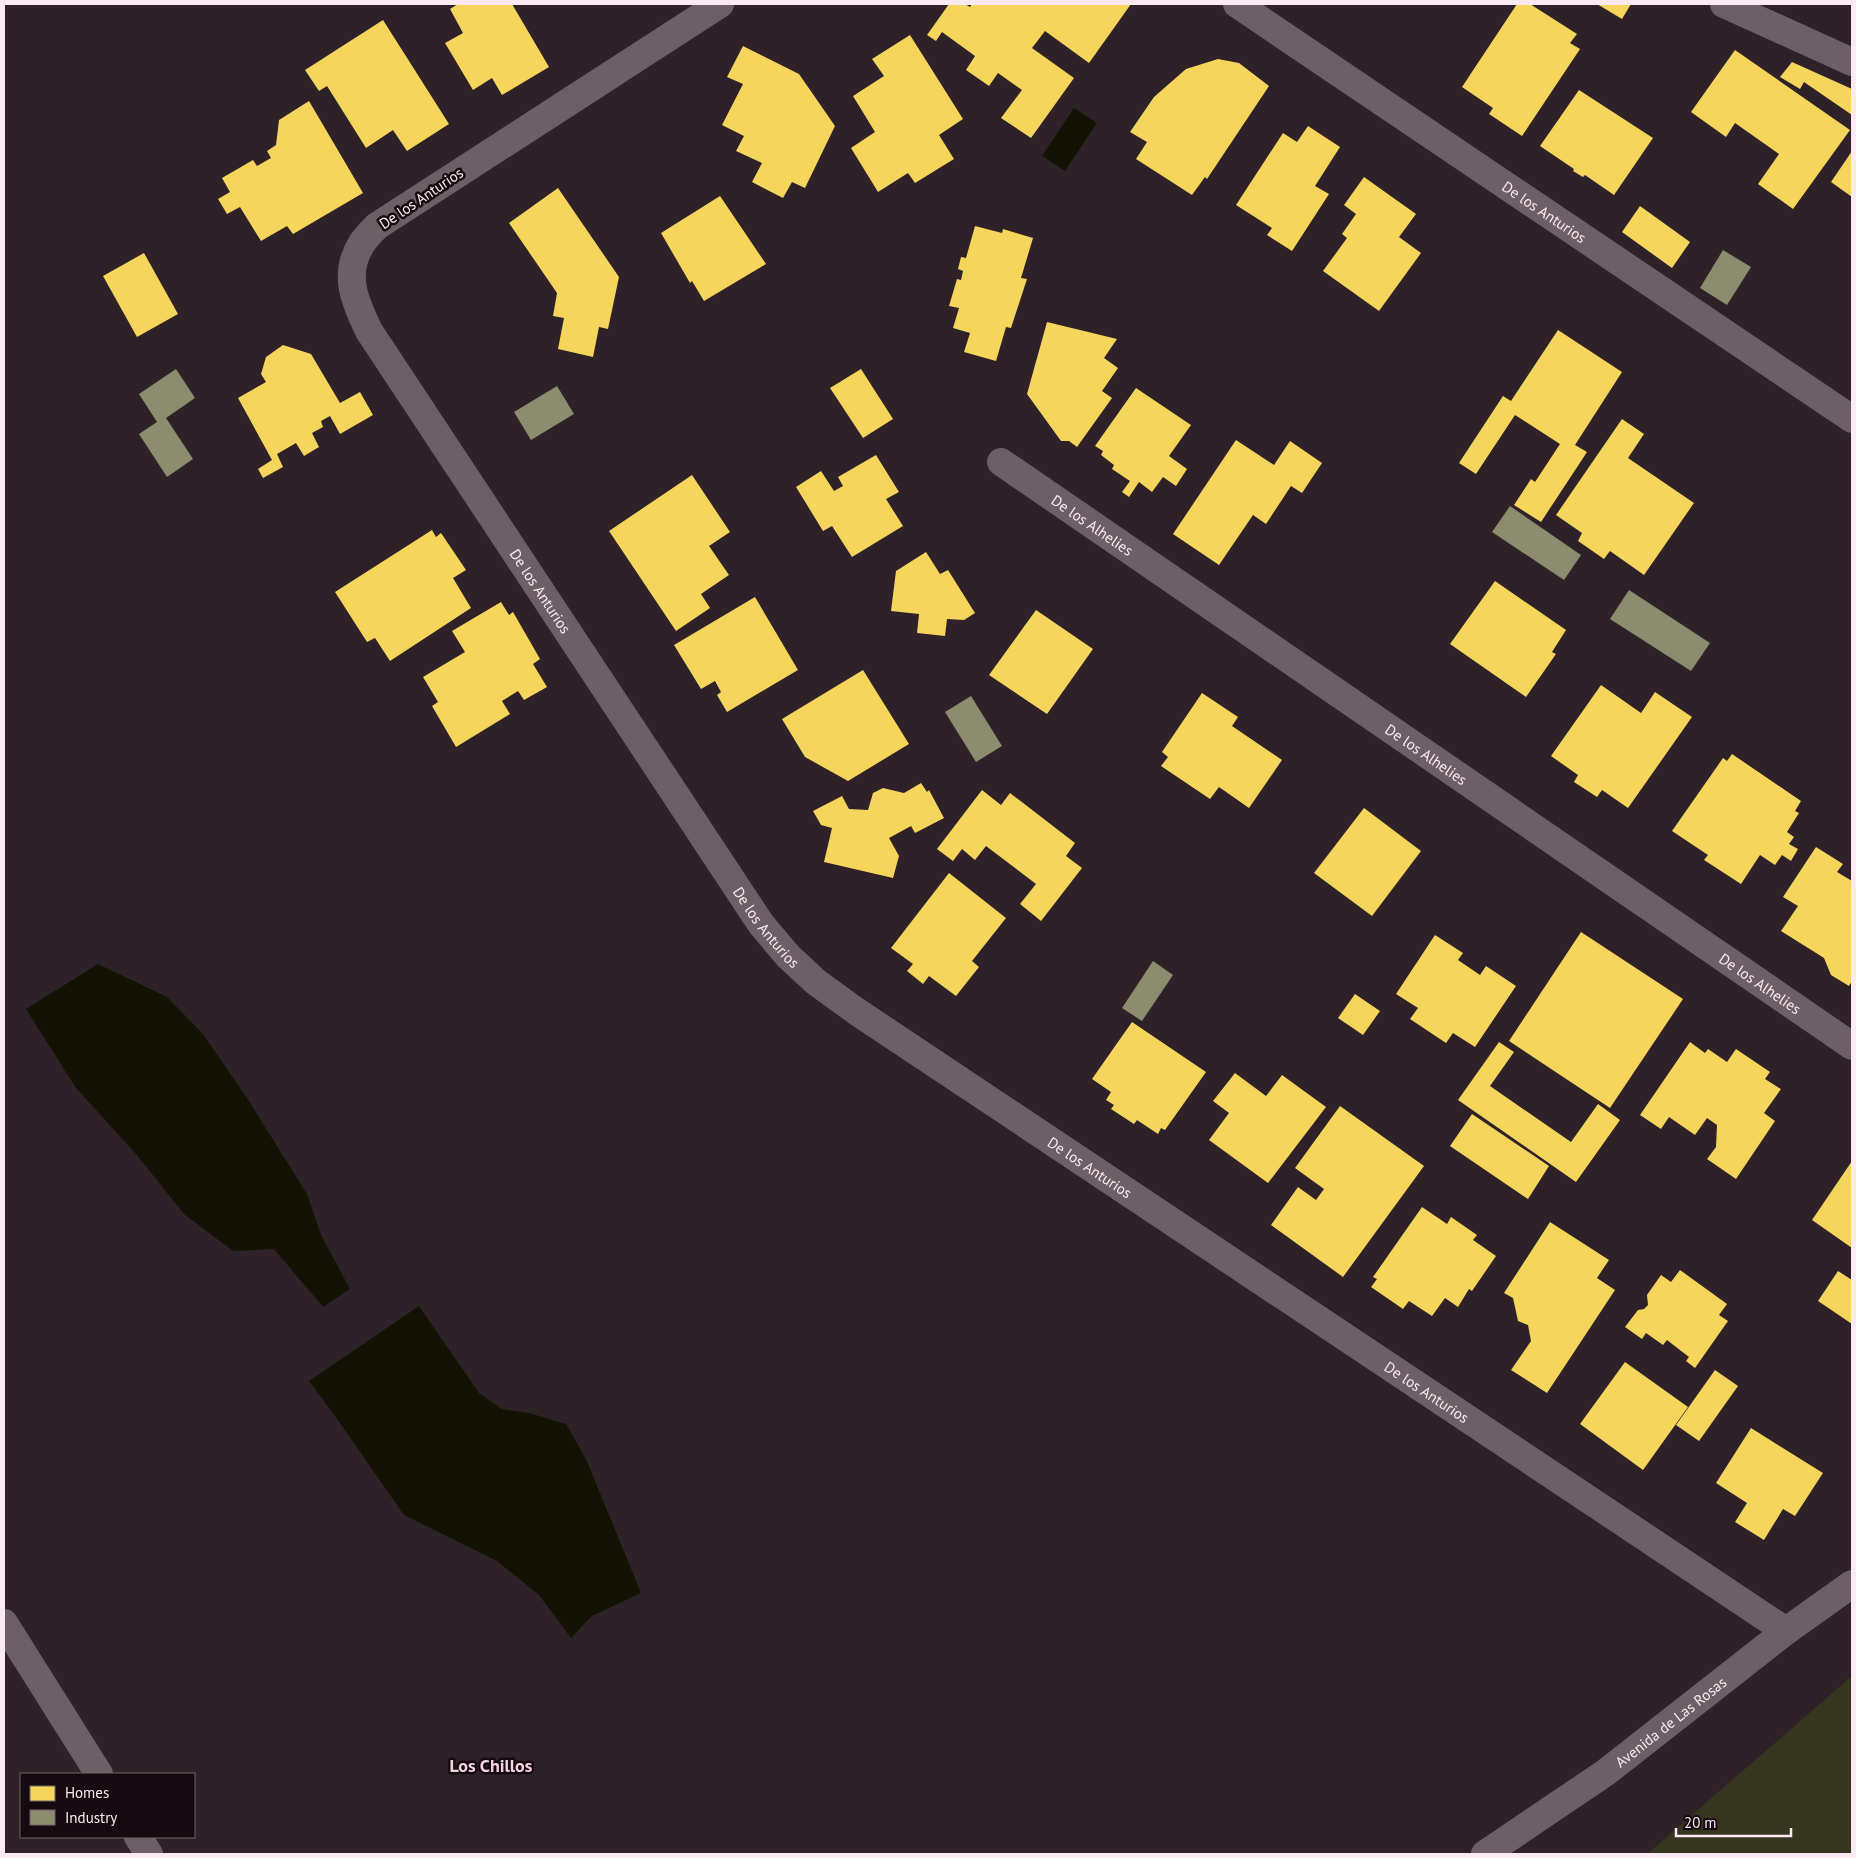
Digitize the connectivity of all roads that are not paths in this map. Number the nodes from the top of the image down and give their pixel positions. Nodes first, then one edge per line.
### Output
1 (720, 4) edge
2 (1237, 4) edge
3 (1724, 4) edge
4 (1852, 62) edge
5 (1852, 419) edge
6 (1001, 462) dead end
7 (1852, 1046) edge
8 (1852, 1584) edge
9 (4, 1623) edge
10 (1786, 1631) junction
11 (98, 1773) edge
12 (139, 1838) edge
13 (149, 1854) edge
14 (1485, 1854) edge

1 - 10 street, De los Anturios
2 - 5 street, De los Anturios
3 - 4 street
6 - 7 street, De los Alhelies
8 - 10 street, Avenida de Las Rosas
9 - 11 street
10 - 14 street, Avenida de Las Rosas
12 - 13 street

